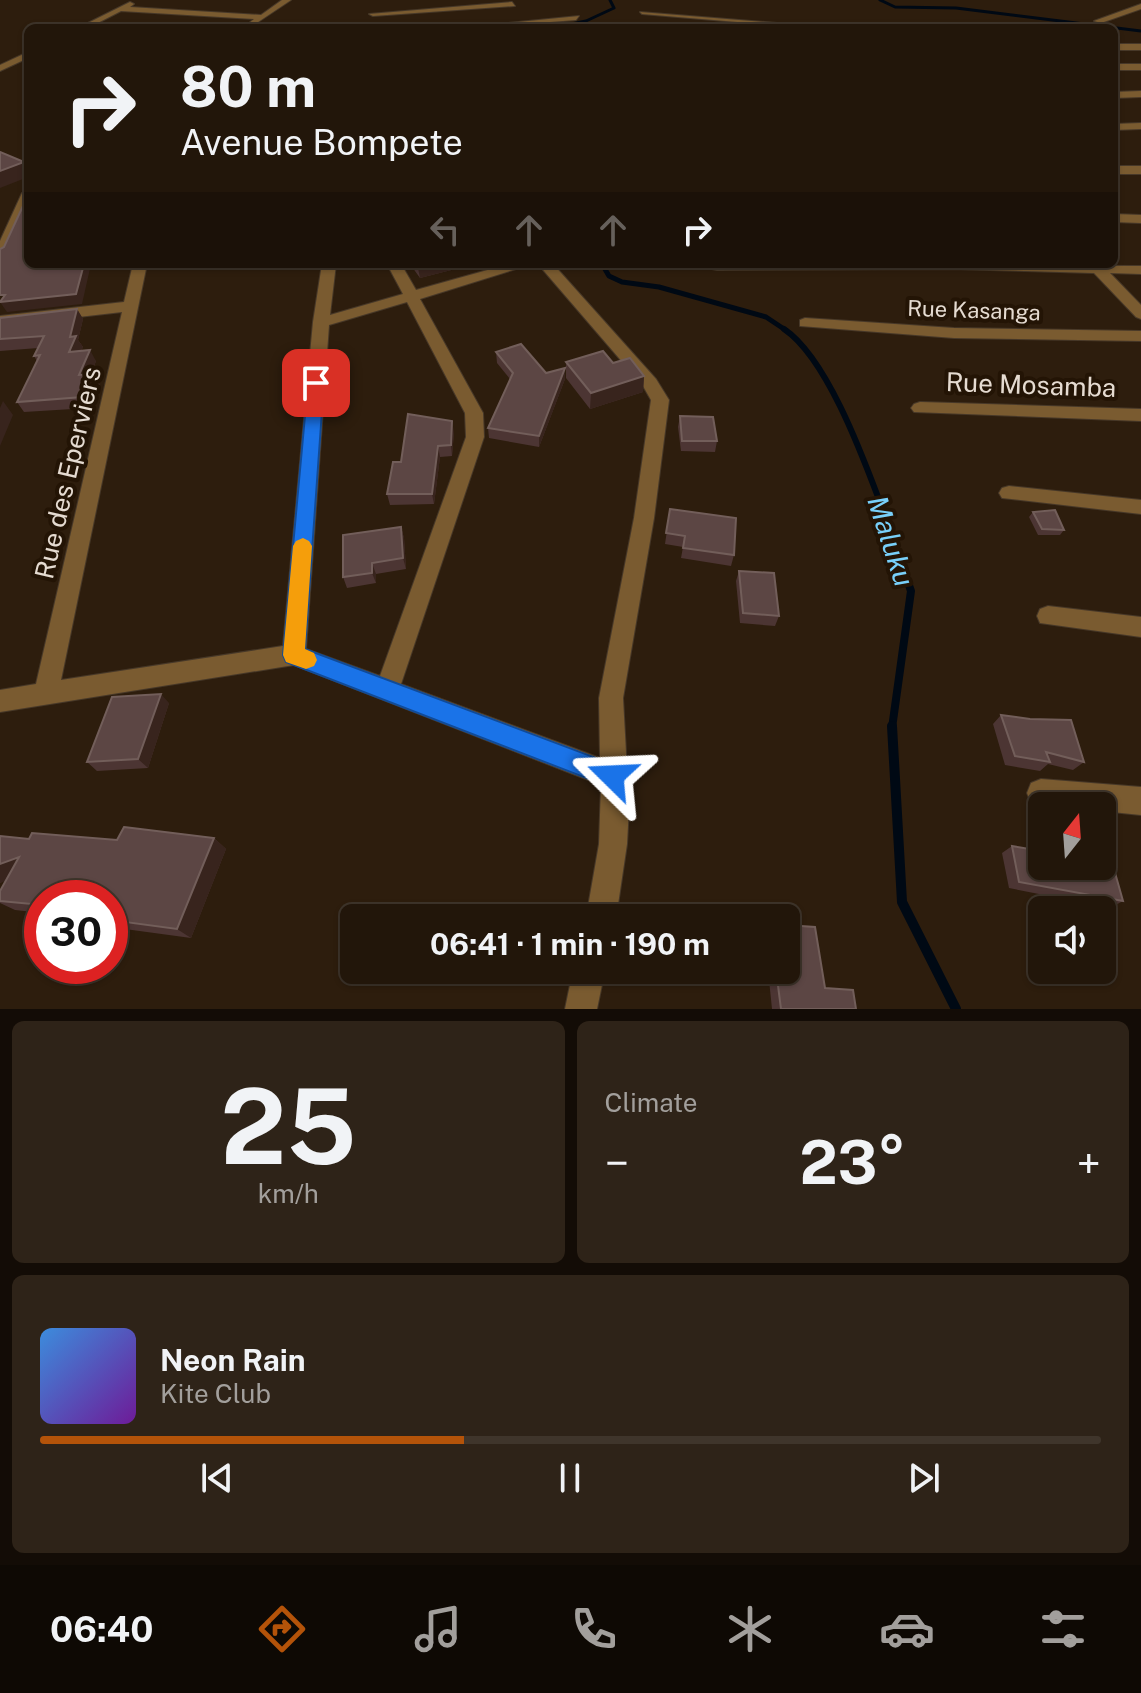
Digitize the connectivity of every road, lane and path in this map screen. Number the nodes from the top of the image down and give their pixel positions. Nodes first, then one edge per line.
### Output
1 (137, 0) edge
2 (213, 0) edge
3 (287, 0) edge
4 (476, 3) edge
5 (512, 4) dead end
6 (1141, 6) edge
7 (120, 9) junction
8 (191, 13) junction
9 (642, 13) dead end
10 (262, 17) junction
11 (576, 18) dead end
12 (178, 20) dead end
13 (542, 21) junction
14 (1098, 21) dead end
15 (90, 24) edge
16 (251, 24) edge
17 (368, 24) edge
18 (493, 24) edge
19 (514, 24) edge
20 (548, 24) edge
21 (777, 24) edge
22 (1118, 47) edge
23 (1141, 47) edge
24 (24, 57) edge
25 (1118, 67) edge
26 (1141, 67) edge
27 (0, 68) edge
28 (1141, 94) edge
29 (1118, 95) edge
30 (1141, 126) edge
31 (1118, 127) edge
32 (1118, 170) edge
33 (1141, 170) edge
34 (24, 202) edge
35 (1118, 218) edge
36 (1141, 219) edge
37 (0, 256) edge
38 (139, 268) edge
39 (328, 268) edge
40 (396, 268) edge
41 (511, 268) edge
42 (549, 268) edge
43 (1097, 268) edge
44 (1111, 268) edge
45 (1141, 270) edge
46 (410, 296) junction
47 (132, 306) junction
48 (1141, 314) edge
49 (0, 321) edge
50 (321, 322) junction
51 (805, 323) dead end
52 (1141, 336) edge
53 (920, 408) dead end
54 (1141, 415) edge
55 (1009, 493) dead end
56 (1141, 507) edge
57 (1048, 616) dead end
58 (1141, 627) edge
59 (294, 655) junction
60 (387, 690) junction
61 (46, 694) junction
62 (0, 701) edge
63 (612, 776) junction
64 (1116, 799) edge
65 (1141, 801) edge
66 (603, 904) edge
67 (586, 984) edge
68 (581, 1009) edge

1 - 7 street
2 - 8 street
3 - 10 street
4 - 5 street
4 - 17 street
4 - 18 street
6 - 14 street
7 - 8 street
7 - 15 street
8 - 10 street
8 - 12 street
9 - 21 lane
10 - 16 street
11 - 13 street
13 - 19 street
13 - 20 street
22 - 23 street
24 - 27 street
25 - 26 street
28 - 29 street
30 - 31 street
32 - 33 street
34 - 37 street
35 - 36 street
38 - 47 street, Rue des Eperviers
39 - 50 street
40 - 46 street
41 - 46 street
42 - 63 street
43 - 48 street
44 - 45 street
46 - 50 street
46 - 60 street
47 - 49 street
47 - 61 street, Rue des Eperviers
50 - 59 street
51 - 52 street, Rue Kasanga
53 - 54 street, Rue Mosamba
55 - 56 street
57 - 58 street
59 - 60 street
59 - 61 street
60 - 63 street
61 - 62 street
63 - 66 street
64 - 65 street
67 - 68 street

